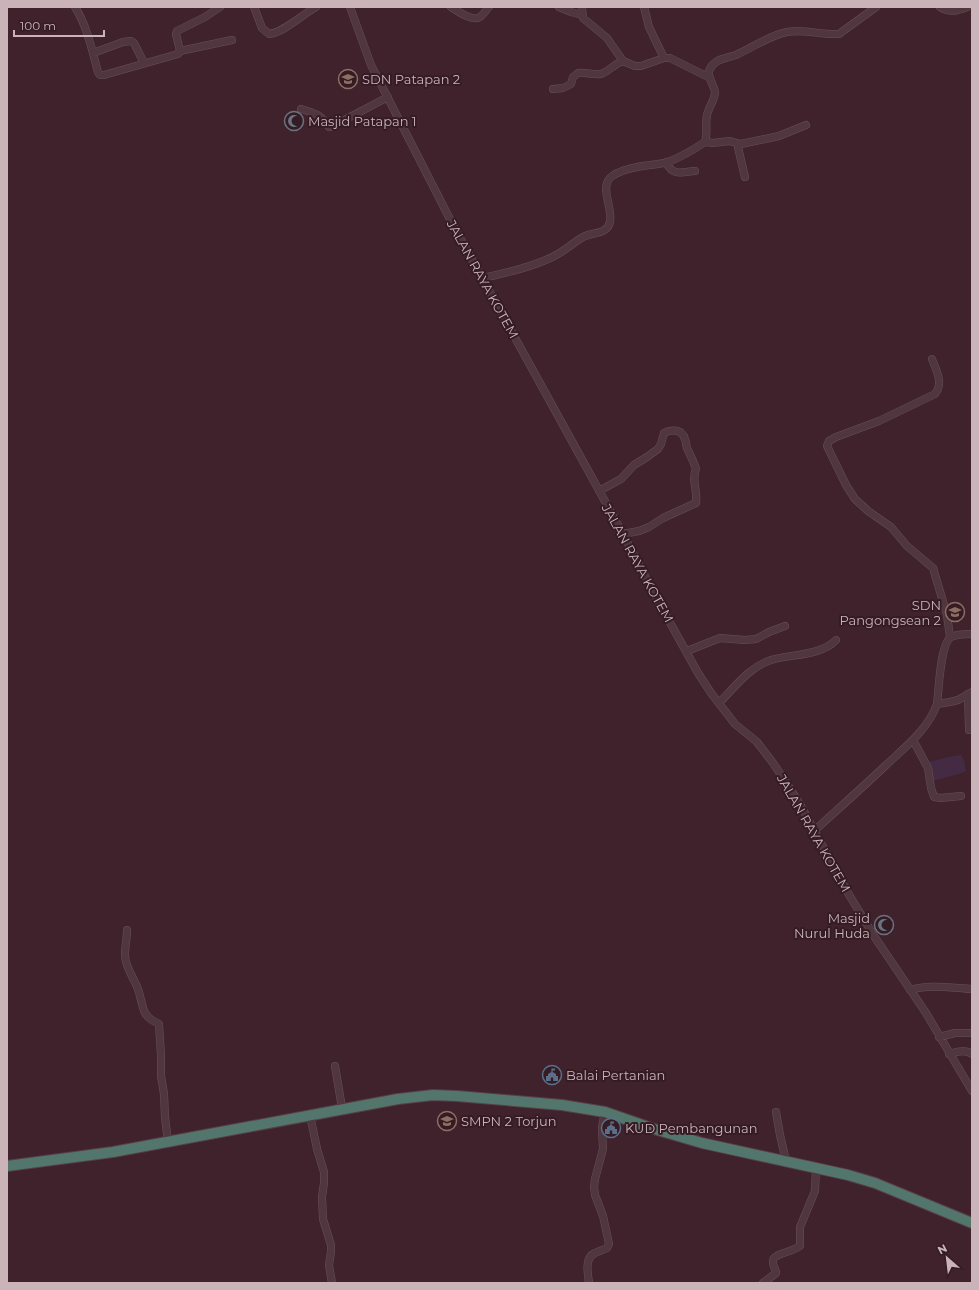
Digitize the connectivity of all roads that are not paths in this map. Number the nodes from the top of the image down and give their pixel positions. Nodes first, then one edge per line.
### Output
1 (75, 7) edge
2 (220, 7) edge
3 (254, 7) edge
4 (316, 7) edge
5 (350, 7) edge
6 (451, 7) edge
7 (489, 7) edge
8 (559, 7) edge
9 (582, 7) edge
10 (644, 7) edge
11 (876, 7) edge
12 (940, 7) edge
13 (967, 7) edge
14 (582, 15) junction
15 (232, 40) dead end
16 (180, 51) junction
17 (93, 53) junction
18 (664, 58) junction
19 (623, 61) junction
20 (144, 63) junction
21 (710, 78) junction
22 (553, 89) dead end
23 (388, 97) junction
24 (301, 109) dead end
25 (806, 125) dead end
26 (705, 142) junction
27 (737, 143) junction
28 (666, 162) junction
29 (695, 171) dead end
30 (745, 177) dead end
31 (483, 278) junction
32 (932, 359) dead end
33 (599, 491) junction
34 (623, 534) junction
35 (785, 626) dead end
36 (972, 634) edge
37 (950, 637) junction
38 (836, 640) dead end
39 (687, 651) junction
40 (970, 693) edge
41 (719, 703) junction
42 (937, 704) junction
43 (969, 730) dead end
44 (913, 740) junction
45 (961, 796) dead end
46 (815, 830) junction
47 (127, 930) dead end
48 (972, 989) edge
49 (910, 990) junction
50 (972, 1033) edge
51 (939, 1037) junction
52 (949, 1054) junction
53 (972, 1054) edge
54 (335, 1066) dead end
55 (972, 1091) edge
56 (342, 1108) junction
57 (605, 1112) junction
58 (776, 1112) dead end
59 (310, 1115) junction
60 (168, 1142) junction
61 (786, 1161) junction
62 (7, 1166) edge
63 (816, 1168) junction
64 (972, 1223) edge
65 (332, 1283) edge
66 (589, 1283) edge
67 (763, 1283) edge

1 - 17 street
2 - 16 street
3 - 4 street
5 - 23 street, JALAN RAYA KOTEM
6 - 7 street
8 - 14 street
9 - 14 street
10 - 18 street
11 - 21 street
12 - 13 street
14 - 19 street
15 - 16 street
16 - 20 street
17 - 20 street
17 - 20 street
18 - 19 street
18 - 21 street
19 - 22 street
21 - 26 street
23 - 24 street
23 - 31 street, JALAN RAYA KOTEM
25 - 27 street
26 - 27 street
26 - 28 street
27 - 30 street
28 - 29 street
28 - 31 street
31 - 33 street, JALAN RAYA KOTEM
32 - 37 street
33 - 34 street, JALAN RAYA KOTEM
33 - 34 street
34 - 39 street, JALAN RAYA KOTEM
35 - 39 street
36 - 37 street
37 - 42 street
38 - 41 street
39 - 41 street, JALAN RAYA KOTEM
40 - 42 street
40 - 43 street
41 - 46 street, JALAN RAYA KOTEM
42 - 44 street
44 - 45 street
44 - 46 street
46 - 49 street, JALAN RAYA KOTEM
47 - 60 street
48 - 49 street
49 - 51 street, JALAN RAYA KOTEM
50 - 51 street
51 - 52 street, JALAN RAYA KOTEM
52 - 53 street
52 - 55 street, JALAN RAYA KOTEM
54 - 56 street
56 - 57 highway
56 - 59 highway
57 - 61 highway
57 - 66 street
58 - 61 street
59 - 60 highway
59 - 65 street
60 - 62 highway
61 - 63 highway
63 - 64 highway
63 - 67 street

